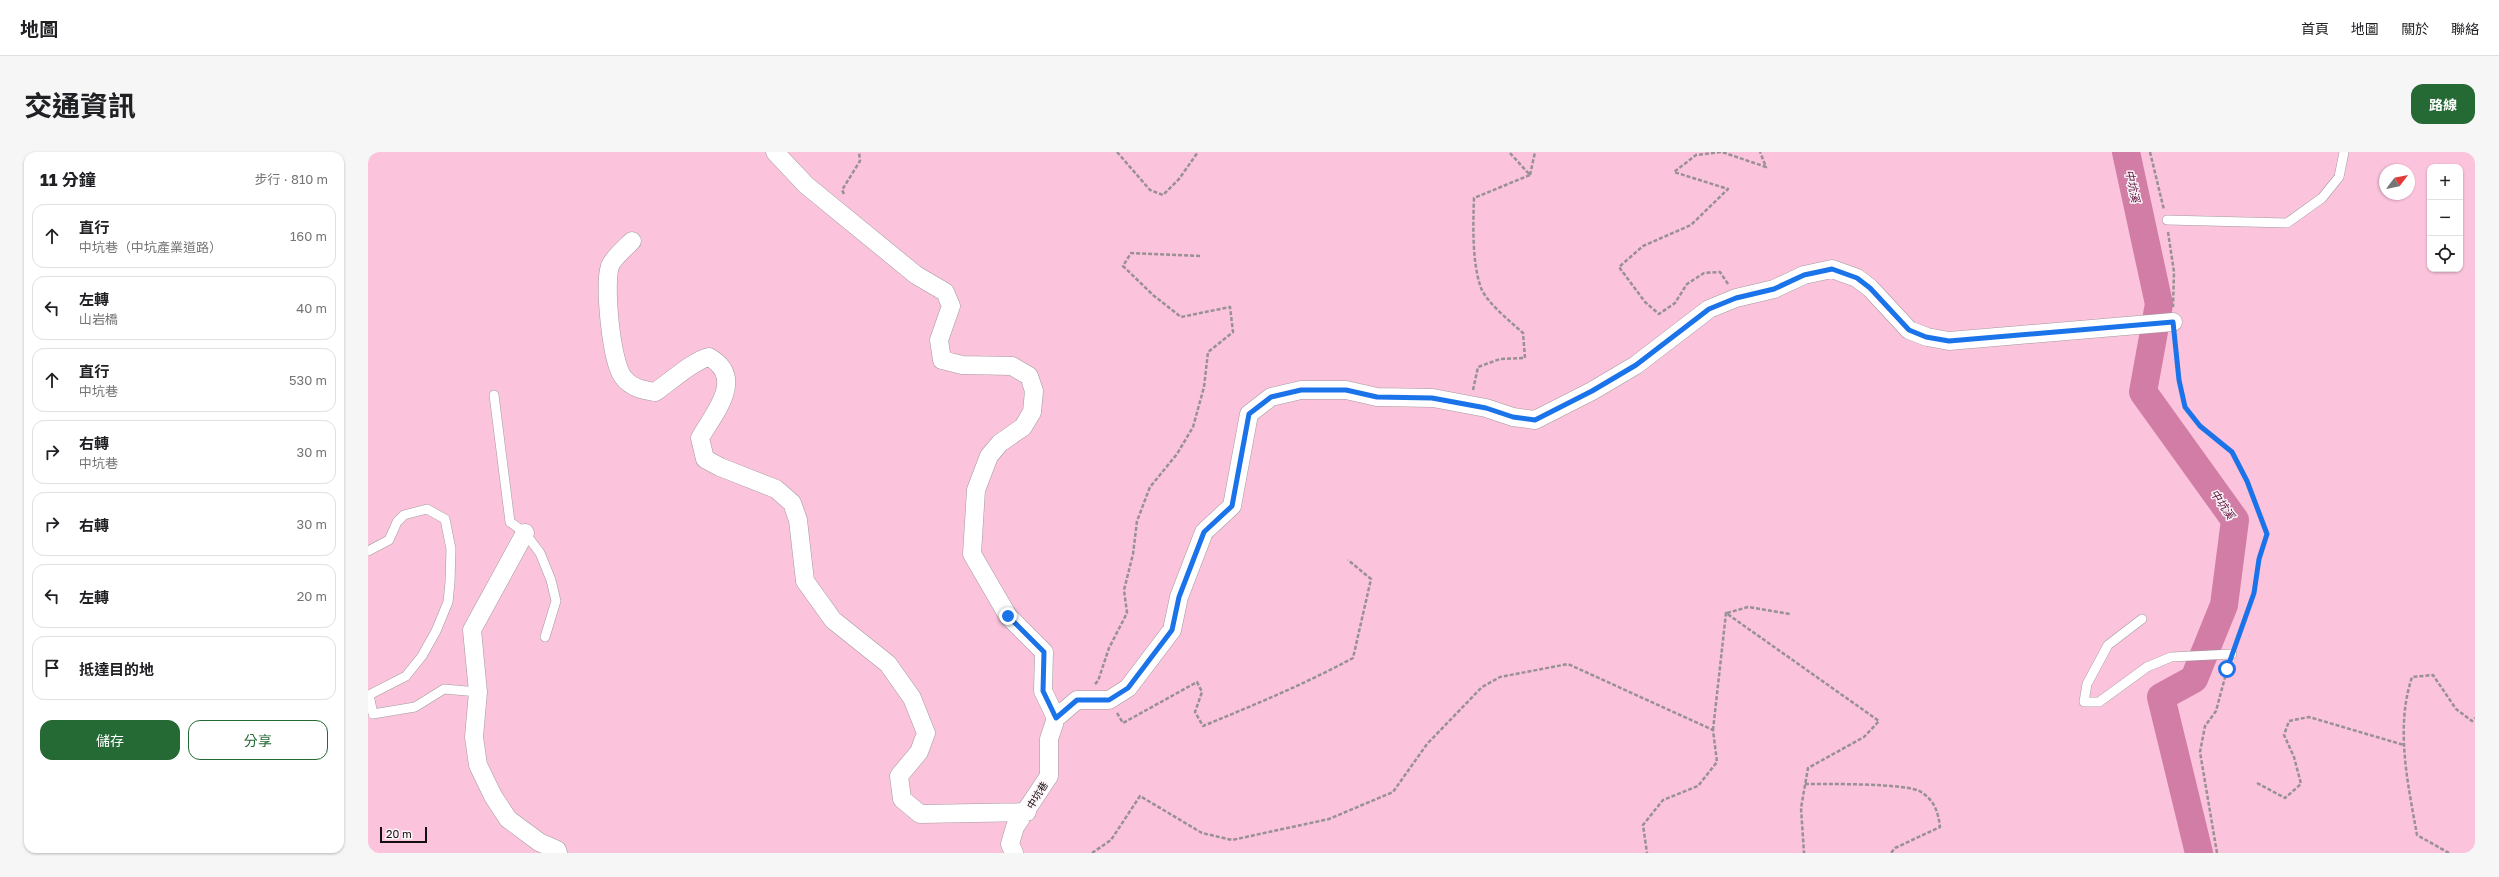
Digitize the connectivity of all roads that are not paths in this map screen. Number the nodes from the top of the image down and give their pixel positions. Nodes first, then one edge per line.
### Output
1 (775, 152) edge
2 (2344, 152) edge
3 (2167, 220) road end
4 (632, 241) dead end
5 (2173, 322) road end
6 (494, 394) dead end
7 (524, 534) junction
8 (368, 551) edge
9 (2142, 619) dead end
10 (545, 637) dead end
11 (2232, 654) road end
12 (478, 692) junction
13 (1056, 718) junction
14 (1027, 812) junction
15 (558, 853) edge
16 (1014, 853) edge

1 - 13 street
2 - 3 lane
4 - 14 street
5 - 13 street
6 - 7 lane
7 - 10 lane
7 - 12 street
8 - 12 lane
9 - 11 lane
12 - 15 street
13 - 14 street, 中坑巷
14 - 16 street, 中坑巷

